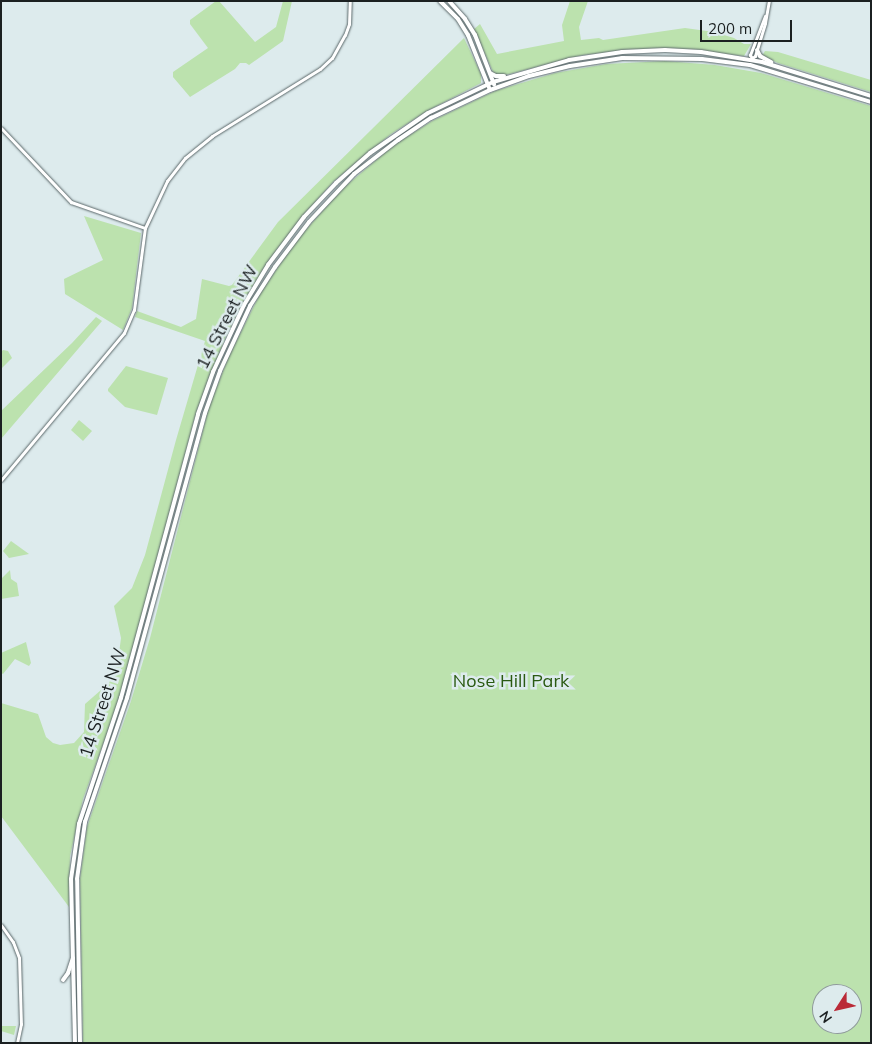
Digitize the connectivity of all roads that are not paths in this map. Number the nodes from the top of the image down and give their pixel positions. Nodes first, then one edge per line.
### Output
1 (350, 1) edge
2 (440, 1) edge
3 (449, 1) edge
4 (769, 1) edge
5 (766, 15) junction
6 (757, 50) junction
7 (752, 59) junction
8 (750, 66) junction
9 (481, 67) junction
10 (784, 68) junction
11 (522, 72) junction
12 (490, 73) junction
13 (493, 82) junction
14 (488, 84) junction
15 (479, 87) junction
16 (495, 88) junction
17 (490, 90) junction
18 (871, 96) edge
19 (871, 102) edge
20 (1, 128) edge
21 (146, 228) junction
22 (1, 480) edge
23 (1, 925) edge
24 (73, 958) junction
25 (62, 980) dead end
26 (17, 1043) edge
27 (75, 1043) edge
28 (80, 1043) edge

1 - 21 street
2 - 9 main road
3 - 12 main road
4 - 5 street
5 - 6 street
5 - 7 street
6 - 7 street
6 - 10 main road
7 - 8 street
7 - 10 main road, 14 Street NW
7 - 11 main road, 14 Street NW
8 - 16 main road, 14 Street NW
8 - 19 main road, 14 Street NW
9 - 14 main road
9 - 15 main road
10 - 18 main road, 14 Street NW
11 - 12 main road
11 - 13 main road, 14 Street NW
12 - 13 main road
13 - 14 main road, 14 Street NW
13 - 16 main road
14 - 15 main road, 14 Street NW
14 - 17 main road
15 - 24 main road, 14 Street NW
16 - 17 main road, 14 Street NW
17 - 28 main road, 14 Street NW
20 - 21 street
21 - 22 street
23 - 26 street
24 - 25 main road
24 - 27 main road, 14 Street NW

